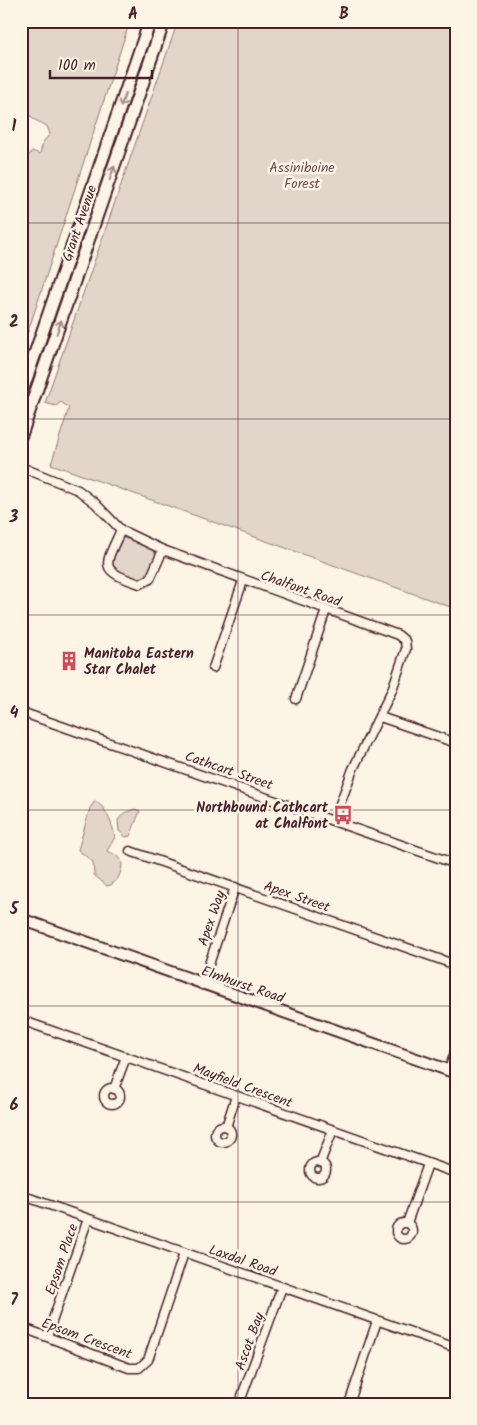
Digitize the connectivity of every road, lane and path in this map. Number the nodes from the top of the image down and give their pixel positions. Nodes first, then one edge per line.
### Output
1 (150, 21) edge
2 (164, 21) edge
3 (21, 394) edge
4 (21, 435) edge
5 (21, 467) edge
6 (121, 530) junction
7 (162, 550) junction
8 (243, 581) junction
9 (326, 610) junction
10 (213, 668) dead end
11 (296, 698) dead end
12 (21, 712) edge
13 (380, 716) junction
14 (456, 743) edge
15 (334, 820) junction
16 (130, 851) dead end
17 (456, 864) edge
18 (235, 888) junction
19 (21, 919) edge
20 (456, 965) edge
21 (202, 985) junction
22 (21, 1020) edge
23 (456, 1049) edge
24 (126, 1057) junction
25 (452, 1071) edge
26 (114, 1089) dead end
27 (236, 1096) junction
28 (226, 1127) dead end
29 (333, 1130) junction
30 (320, 1163) dead end
31 (428, 1164) junction
32 (456, 1173) edge
33 (21, 1195) edge
34 (88, 1219) junction
35 (407, 1223) dead end
36 (184, 1253) junction
37 (282, 1287) junction
38 (377, 1320) junction
39 (21, 1327) edge
40 (48, 1336) junction
41 (456, 1348) edge
42 (243, 1404) edge
43 (349, 1404) edge

1 -> 3 main road, Grant Avenue
4 -> 2 main road, Grant Avenue
5 - 6 street, Chalfont Road
6 - 7 street, Chalfont Road
6 - 7 street
7 - 8 street, Chalfont Road
8 - 9 street, Chalfont Road
8 - 10 street
9 - 11 street
9 - 13 street, Chalfont Road
12 - 15 street, Cathcart Street
13 - 14 street
13 - 15 street, Chalfont Road
15 - 17 street, Cathcart Street
16 - 18 street, Apex Street
18 - 20 street, Apex Street
18 - 21 street, Apex Way
19 - 21 street, Elmhurst Road
21 - 25 street, Elmhurst Road
22 - 24 street, Mayfield Crescent
23 - 25 street
24 - 26 street
24 - 27 street, Mayfield Crescent
27 - 28 street
27 - 29 street, Mayfield Crescent
29 - 30 street
29 - 31 street, Mayfield Crescent
31 - 32 street, Mayfield Crescent
31 - 35 street
33 - 34 street, Laxdal Road
34 - 36 street, Laxdal Road
34 - 40 street, Epsom Place
36 - 37 street, Laxdal Road
36 - 40 street, Epsom Crescent
37 - 38 street, Laxdal Road
37 - 42 street, Ascot Bay
38 - 41 street, Laxdal Road
38 - 43 street
39 - 40 street, Epsom Crescent

